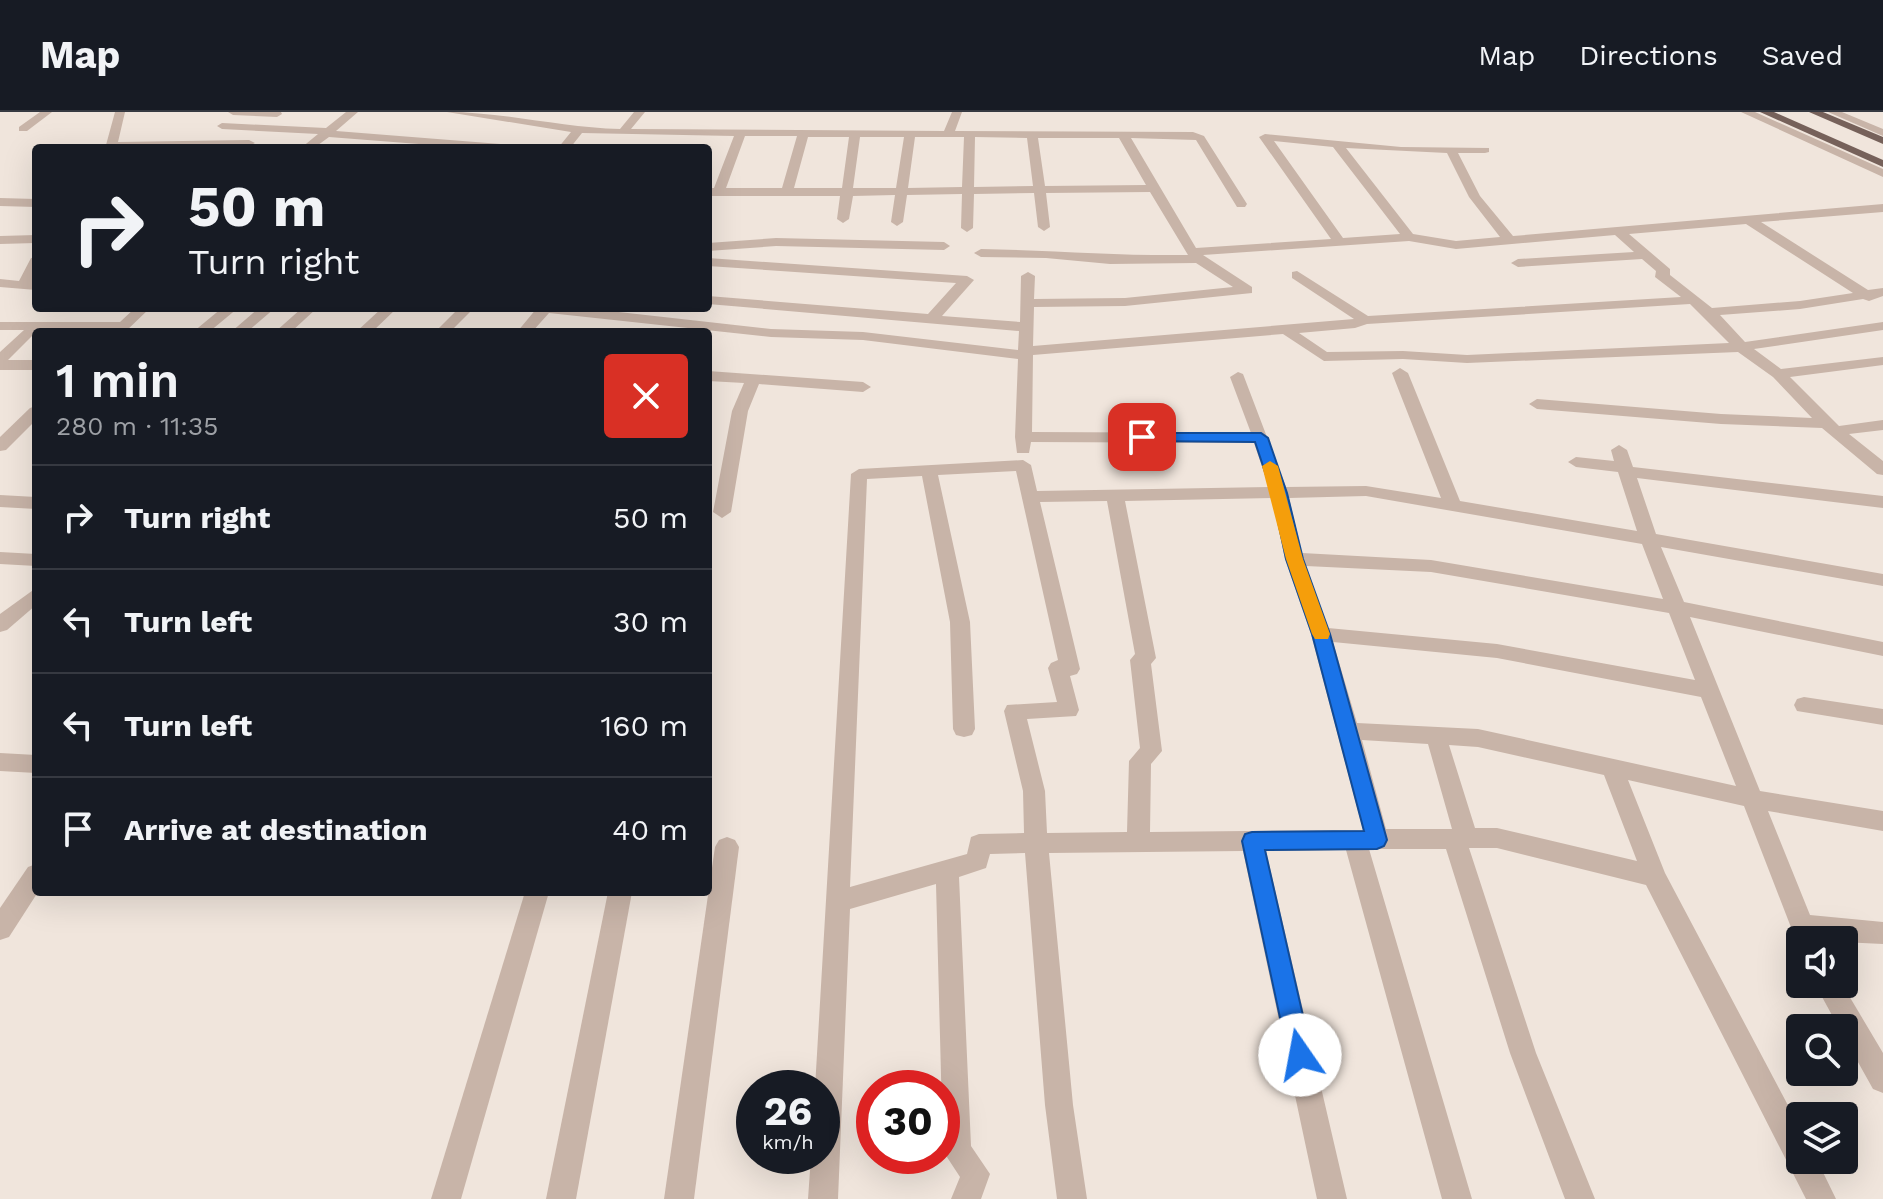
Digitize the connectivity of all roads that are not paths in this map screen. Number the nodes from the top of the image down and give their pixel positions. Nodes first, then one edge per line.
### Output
1 (47, 112) edge
2 (120, 112) edge
3 (233, 112) edge
4 (353, 112) edge
5 (452, 112) edge
6 (640, 112) edge
7 (957, 112) edge
8 (1746, 112) edge
9 (1765, 112) edge
10 (1814, 112) edge
11 (1833, 112) edge
12 (277, 114) edge
13 (222, 126) dead end
14 (263, 128) junction
15 (23, 129) dead end
16 (579, 129) junction
17 (328, 132) junction
18 (623, 132) junction
19 (658, 133) junction
20 (741, 133) junction
21 (803, 133) junction
22 (855, 134) junction
23 (910, 134) junction
24 (948, 134) junction
25 (970, 134) junction
26 (1867, 134) joint
27 (1882, 134) edge
28 (1032, 135) junction
29 (1123, 135) junction
30 (495, 136) edge
31 (113, 144) edge
32 (248, 144) edge
33 (312, 144) edge
34 (416, 144) edge
35 (567, 144) edge
36 (651, 144) edge
37 (1339, 147) junction
38 (1485, 150) dead end
39 (1451, 151) junction
40 (1883, 164) edge
41 (1883, 173) edge
42 (1154, 188) junction
43 (1038, 190) junction
44 (901, 191) junction
45 (967, 191) junction
46 (714, 192) edge
47 (787, 192) junction
48 (847, 192) junction
49 (0, 202) edge
50 (32, 203) edge
51 (1241, 204) dead end
52 (1883, 208) edge
53 (843, 219) dead end
54 (1749, 220) junction
55 (897, 222) dead end
56 (1044, 227) dead end
57 (967, 228) dead end
58 (1618, 231) junction
59 (1409, 237) junction
60 (32, 239) edge
61 (0, 240) edge
62 (1510, 241) junction
63 (1340, 242) junction
64 (944, 246) dead end
65 (712, 247) edge
66 (981, 253) dead end
67 (1645, 255) junction
68 (1196, 256) junction
69 (712, 262) edge
70 (1518, 263) dead end
71 (1297, 275) dead end
72 (1028, 276) dead end
73 (1883, 281) edge
74 (0, 283) edge
75 (1845, 283) junction
76 (30, 286) edge
77 (1883, 292) edge
78 (1863, 294) junction
79 (712, 300) edge
80 (1694, 300) junction
81 (1027, 303) junction
82 (1883, 305) edge
83 (139, 312) edge
84 (226, 312) edge
85 (263, 312) edge
86 (305, 312) edge
87 (386, 312) edge
88 (463, 312) edge
89 (542, 312) edge
90 (581, 312) edge
91 (1709, 312) junction
92 (933, 317) junction
93 (1365, 320) junction
94 (0, 326) edge
95 (37, 326) joint
96 (1883, 326) edge
97 (1026, 327) junction
98 (92, 328) edge
99 (121, 328) edge
100 (205, 328) edge
101 (243, 328) edge
102 (287, 328) edge
103 (368, 328) edge
104 (446, 328) edge
105 (528, 328) edge
106 (1286, 330) junction
107 (32, 331) edge
108 (1741, 347) junction
109 (1025, 353) junction
110 (1883, 361) edge
111 (0, 362) edge
112 (32, 365) edge
113 (1400, 373) dead end
114 (1778, 374) junction
115 (712, 376) edge
116 (1238, 377) dead end
117 (753, 379) junction
118 (863, 387) dead end
119 (1537, 404) dead end
120 (32, 415) edge
121 (1883, 425) edge
122 (1831, 427) junction
123 (1023, 437) junction
124 (1261, 438) junction
125 (0, 446) edge
126 (1576, 462) dead end
127 (1623, 463) junction
128 (1023, 465) junction
129 (929, 470) junction
130 (1883, 470) edge
131 (1279, 493) junction
132 (1115, 496) junction
133 (1030, 497) junction
134 (0, 501) edge
135 (1883, 502) edge
136 (32, 503) edge
137 (1453, 506) junction
138 (722, 512) dead end
139 (1649, 539) junction
140 (0, 558) edge
141 (1294, 559) junction
142 (32, 560) edge
143 (1882, 580) edge
144 (32, 598) edge
145 (1677, 608) junction
146 (0, 625) edge
147 (1321, 634) junction
148 (1883, 649) edge
149 (1709, 691) junction
150 (1804, 705) dead end
151 (1883, 717) edge
152 (964, 729) dead end
153 (1349, 731) junction
154 (1436, 736) junction
155 (32, 765) edge
156 (1612, 768) junction
157 (4, 769) edge
158 (1753, 799) junction
159 (1883, 821) edge
160 (1460, 838) junction
161 (1366, 840) junction
162 (1252, 841) junction
163 (1138, 842) junction
164 (1036, 843) junction
165 (727, 847) dead end
166 (947, 870) junction
167 (1654, 876) junction
168 (32, 880) edge
169 (536, 896) edge
170 (619, 896) edge
171 (838, 902) junction
172 (1803, 926) edge
173 (0, 929) edge
174 (1858, 933) edge
175 (1883, 933) edge
176 (1838, 998) edge
177 (1875, 1050) edge
178 (1883, 1079) edge
179 (1786, 1128) edge
180 (1809, 1174) edge
181 (446, 1199) edge
182 (561, 1199) edge
183 (679, 1199) edge
184 (823, 1199) edge
185 (966, 1199) edge
186 (1072, 1199) edge
187 (1332, 1199) edge
188 (1457, 1199) edge
189 (1580, 1199) edge
190 (1821, 1199) edge

1 - 15 street
2 - 31 street
3 - 12 street
4 - 17 street
5 - 30 street
6 - 18 street
7 - 24 street
8 - 41 street
9 - 40 main road
10 - 26 main road
11 - 27 street
13 - 14 street
14 - 17 street
14 - 32 street
16 - 18 street
16 - 30 street
16 - 35 street
17 - 33 street
17 - 34 street
18 - 19 street
19 - 20 street
19 - 36 street
20 - 21 street
20 - 46 street
21 - 22 street
21 - 47 street
22 - 23 street
22 - 48 street
23 - 24 street
23 - 44 street
24 - 25 street
25 - 28 street
25 - 45 street
26 - 27 street
28 - 29 street
28 - 43 street
29 - 42 street
29 - 51 street
30 - 34 street
37 - 39 street
37 - 59 street
37 - 63 street
38 - 39 street
39 - 62 street
42 - 43 street
42 - 68 street
43 - 45 street
43 - 56 street
44 - 45 street
44 - 48 street
44 - 55 street
45 - 57 street
46 - 47 street
47 - 48 street
48 - 53 street
49 - 50 street
52 - 54 street
54 - 58 street
54 - 75 street
58 - 62 street
58 - 67 street
59 - 62 street
59 - 63 street
60 - 61 street
63 - 68 street
64 - 65 street
66 - 68 street
67 - 70 street
67 - 80 street
68 - 81 street
69 - 92 street
71 - 93 street
72 - 81 street
73 - 75 street
74 - 76 street
75 - 78 street
77 - 78 street
78 - 82 street
78 - 91 street
79 - 92 street
80 - 91 street
80 - 93 street
81 - 97 street
83 - 99 street
84 - 100 street
85 - 101 street
86 - 102 street
87 - 103 street
88 - 104 street
89 - 105 street
90 - 109 street
91 - 108 street
92 - 97 street
93 - 106 street
94 - 95 street
95 - 98 street
96 - 108 street
97 - 109 street
106 - 108 street
106 - 109 street
107 - 111 street
108 - 114 street
109 - 123 street
110 - 114 street
111 - 112 street
113 - 137 street
114 - 122 street
115 - 117 street
116 - 124 street
117 - 118 street
117 - 138 street
119 - 122 street
120 - 125 street
121 - 122 street
122 - 130 street
123 - 124 street
123 - 128 street
124 - 131 street
126 - 127 street
127 - 135 street
127 - 139 street
128 - 129 street
128 - 133 street
129 - 152 street
129 - 171 street
131 - 132 street
131 - 137 street
131 - 141 street
132 - 133 street
132 - 163 street
133 - 164 street
134 - 136 street
137 - 139 street
139 - 143 street
139 - 145 street
140 - 142 street
141 - 145 street
141 - 147 street
144 - 146 street
145 - 148 street
145 - 149 street
147 - 149 street
147 - 153 street
149 - 158 street
150 - 151 street
153 - 154 street
153 - 161 street
154 - 156 street
154 - 160 street
155 - 157 street
156 - 158 street
156 - 167 street
158 - 159 street
158 - 172 street
160 - 161 street
160 - 167 street
160 - 189 street
161 - 162 street
161 - 188 street
162 - 163 street
162 - 187 street
163 - 164 street
164 - 166 street
164 - 186 street
165 - 183 street
166 - 171 street
166 - 185 street
167 - 179 street
168 - 173 street
169 - 181 street
170 - 182 street
171 - 184 street
174 - 175 street
176 - 177 street
177 - 178 street
180 - 190 street

